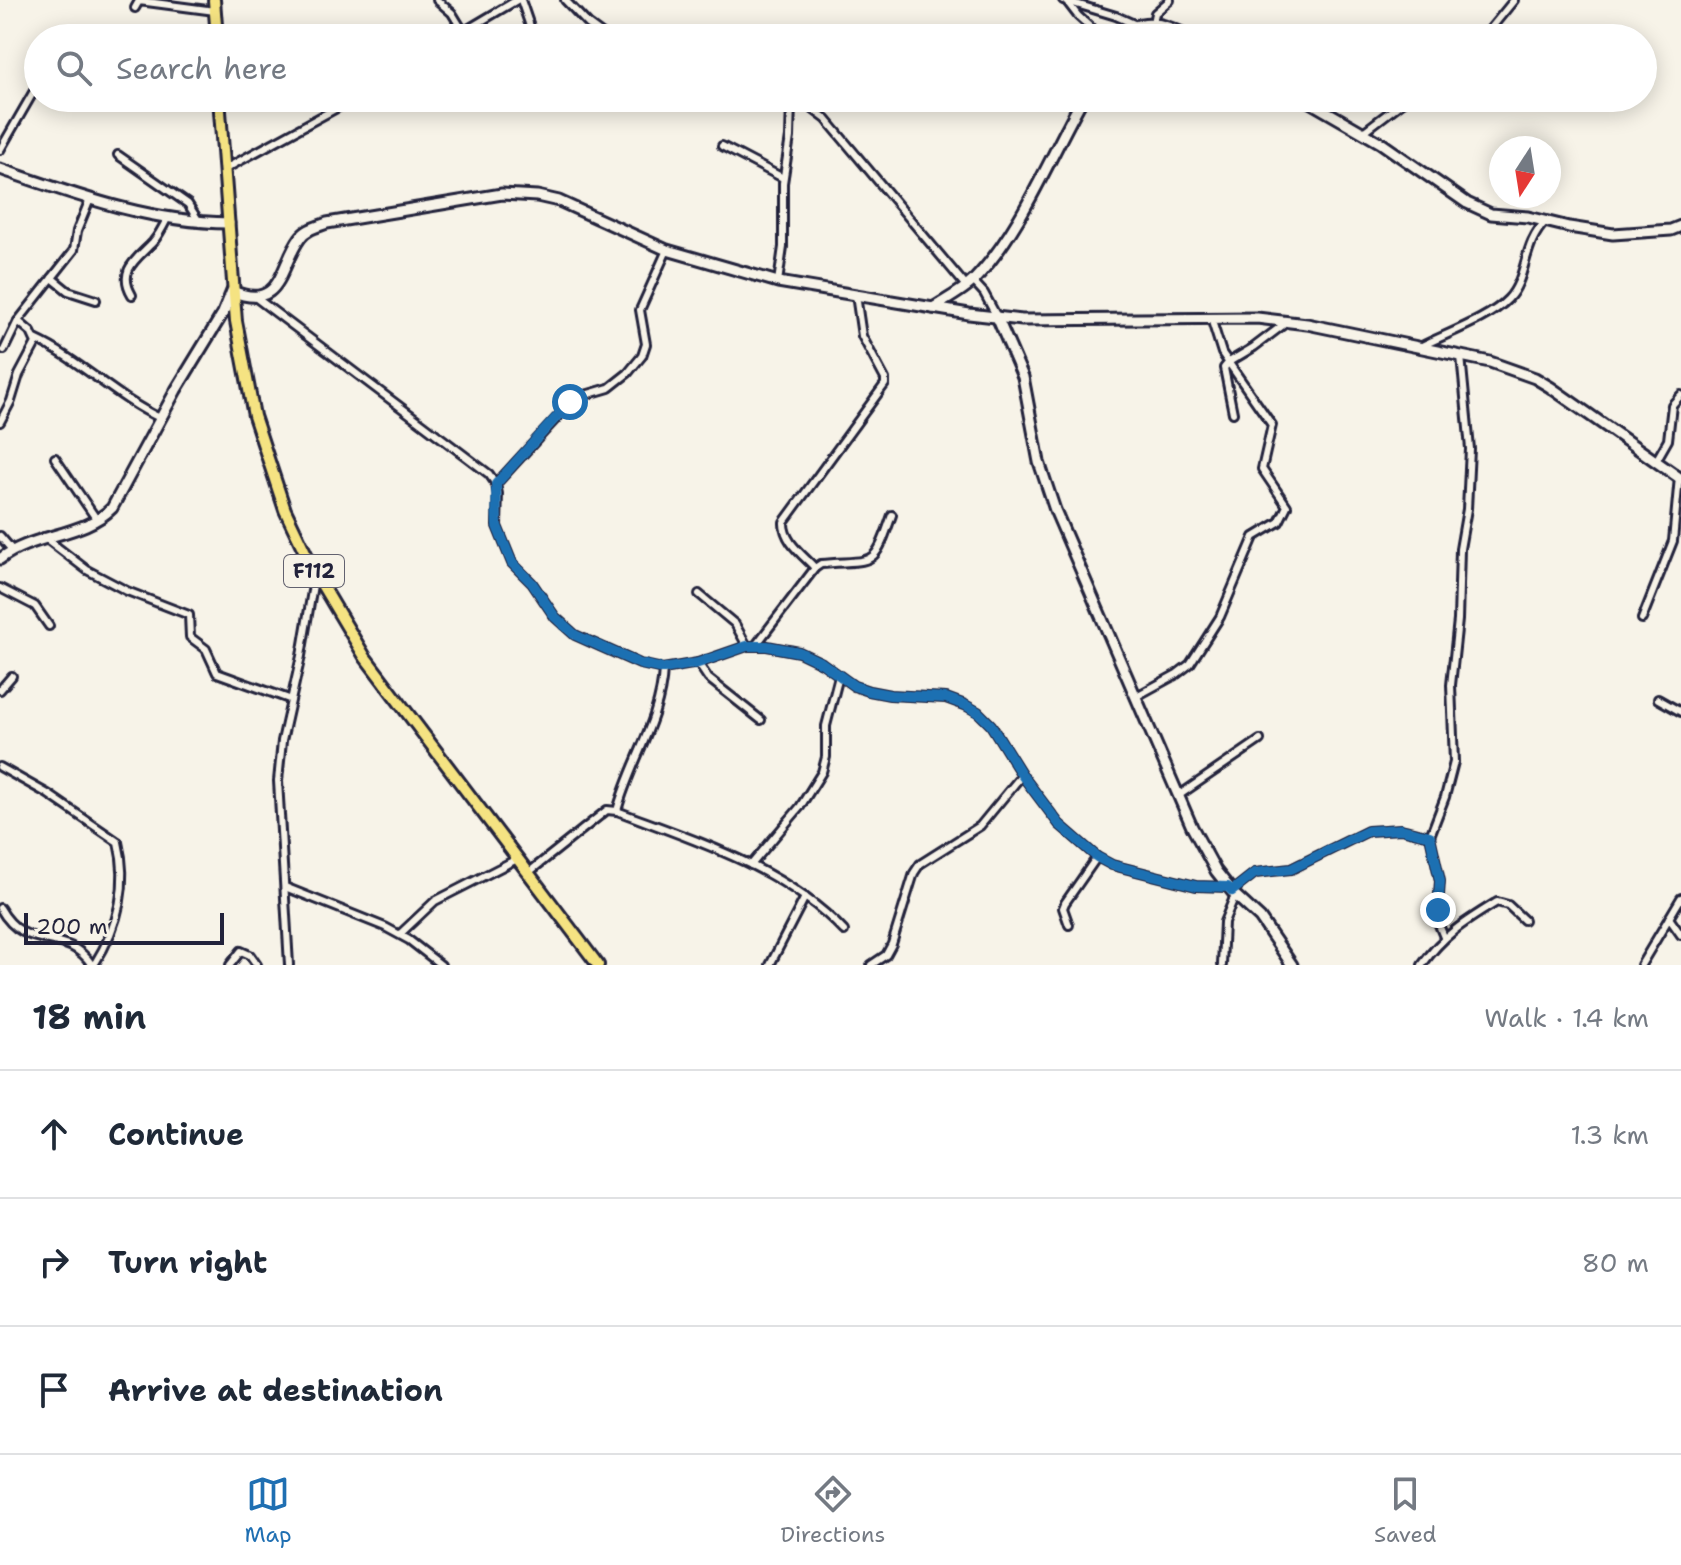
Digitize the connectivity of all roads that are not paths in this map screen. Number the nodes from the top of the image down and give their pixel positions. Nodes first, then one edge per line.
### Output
1 (437, 0) edge
2 (519, 0) edge
3 (565, 0) edge
4 (1170, 0) edge
5 (1514, 0) edge
6 (1066, 2) edge
7 (215, 6) edge
8 (135, 8) dead end
9 (1153, 23) joint
10 (459, 24) edge
11 (476, 24) edge
12 (528, 24) edge
13 (588, 24) edge
14 (1087, 24) edge
15 (1134, 24) joint
16 (1494, 24) edge
17 (24, 108) edge
18 (220, 112) edge
19 (330, 112) edge
20 (791, 112) edge
21 (816, 112) edge
22 (1076, 112) edge
23 (1327, 112) edge
24 (1390, 112) edge
25 (1362, 133) junction
26 (722, 146) dead end
27 (0, 150) edge
28 (118, 155) dead end
29 (0, 169) edge
30 (224, 170) junction
31 (783, 178) junction
32 (90, 199) junction
33 (167, 219) junction
34 (1547, 221) junction
35 (200, 223) junction
36 (229, 223) junction
37 (1681, 226) edge
38 (1671, 230) junction
39 (1681, 237) edge
40 (667, 250) junction
41 (52, 278) junction
42 (778, 282) junction
43 (970, 284) junction
44 (232, 291) junction
45 (132, 295) dead end
46 (856, 295) junction
47 (255, 297) junction
48 (96, 300) dead end
49 (933, 308) junction
50 (997, 317) junction
51 (1211, 318) junction
52 (18, 321) junction
53 (1287, 322) junction
54 (35, 339) junction
55 (1420, 347) junction
56 (4, 350) dead end
57 (1461, 356) junction
58 (1229, 362) junction
59 (1681, 395) edge
60 (1233, 413) dead end
61 (160, 418) junction
62 (0, 422) edge
63 (55, 458) dead end
64 (1656, 461) junction
65 (1680, 478) edge
66 (496, 484) junction
67 (892, 515) dead end
68 (97, 520) junction
69 (0, 536) edge
70 (44, 537) junction
71 (12, 550) junction
72 (0, 559) edge
73 (815, 568) junction
74 (315, 573) junction
75 (0, 588) edge
76 (699, 594) dead end
77 (1642, 619) dead end
78 (49, 626) dead end
79 (756, 645) junction
80 (747, 646) junction
81 (698, 663) junction
82 (663, 669) junction
83 (12, 676) dead end
84 (839, 676) junction
85 (0, 690) edge
86 (1135, 697) junction
87 (289, 699) junction
88 (1658, 699) dead end
89 (1681, 712) edge
90 (761, 720) dead end
91 (1260, 740) dead end
92 (0, 767) edge
93 (1022, 775) junction
94 (1178, 796) junction
95 (617, 811) junction
96 (1430, 836) junction
97 (1097, 857) junction
98 (517, 859) junction
99 (751, 865) junction
100 (1216, 871) junction
101 (528, 873) junction
102 (285, 887) junction
103 (1211, 888) junction
104 (1232, 891) junction
105 (805, 897) junction
106 (1681, 898) edge
107 (0, 908) edge
108 (1669, 918) junction
109 (1524, 920) dead end
110 (1069, 925) dead end
111 (844, 931) dead end
112 (400, 934) junction
113 (1681, 935) edge
114 (1444, 937) junction
115 (93, 965) edge
116 (230, 965) edge
117 (257, 965) edge
118 (289, 965) edge
119 (441, 965) edge
120 (598, 965) edge
121 (770, 965) edge
122 (871, 965) edge
123 (1222, 965) edge
124 (1292, 965) edge
125 (1422, 965) edge
126 (1641, 965) edge

1 - 10 street
2 - 11 street
2 - 12 street
3 - 13 street
4 - 9 street
5 - 16 street
6 - 14 street
6 - 15 street
7 - 8 street
9 - 15 street
17 - 27 street
18 - 30 main road, F112
19 - 30 street
20 - 31 street
21 - 43 street
22 - 43 street
23 - 25 street
24 - 25 street
25 - 34 street
26 - 31 street
28 - 35 street
29 - 32 street
30 - 36 main road, F112
31 - 42 street
32 - 33 street
32 - 41 street
33 - 35 street
33 - 45 street
34 - 38 street
34 - 55 street
35 - 36 street
36 - 44 main road, F112
37 - 38 street
38 - 39 street
40 - 42 street
40 - 47 street
40 - 66 street
41 - 48 street
41 - 52 street
42 - 46 street
43 - 49 street
43 - 50 street
44 - 47 street
44 - 61 street
44 - 74 main road, F112
46 - 49 street
46 - 73 street
47 - 66 street
49 - 50 street
50 - 51 street
50 - 86 street
51 - 53 street
51 - 58 street
52 - 54 street
52 - 56 street
53 - 55 street
53 - 58 street
54 - 61 street
54 - 62 street
55 - 57 street
57 - 64 street
57 - 96 street
58 - 60 street
58 - 86 street
59 - 64 street
61 - 68 street
63 - 68 street
64 - 65 street
65 - 77 street
66 - 82 street
67 - 73 street
68 - 70 street
69 - 71 street
70 - 71 street
70 - 87 street
71 - 72 street
73 - 79 street
74 - 87 street
74 - 98 main road, F112
75 - 78 street
76 - 80 street
79 - 80 street
79 - 84 street
80 - 81 street
81 - 82 street
81 - 90 street
82 - 95 street
83 - 85 street
84 - 93 street
84 - 99 street
86 - 94 street
87 - 102 street
88 - 89 street
91 - 94 street
92 - 115 street
93 - 97 street
93 - 122 street
94 - 100 street
95 - 99 street
95 - 101 street
96 - 104 street
96 - 114 street
97 - 103 street
97 - 110 street
98 - 101 main road, F112
98 - 112 street
99 - 105 street
100 - 103 street
100 - 104 street
101 - 120 main road, F112
102 - 112 street
102 - 118 street
103 - 104 street
104 - 123 street
104 - 124 street
105 - 111 street
105 - 121 street
106 - 108 street
107 - 115 street
108 - 113 street
108 - 126 street
109 - 114 street
112 - 119 street
114 - 125 street
116 - 117 street

